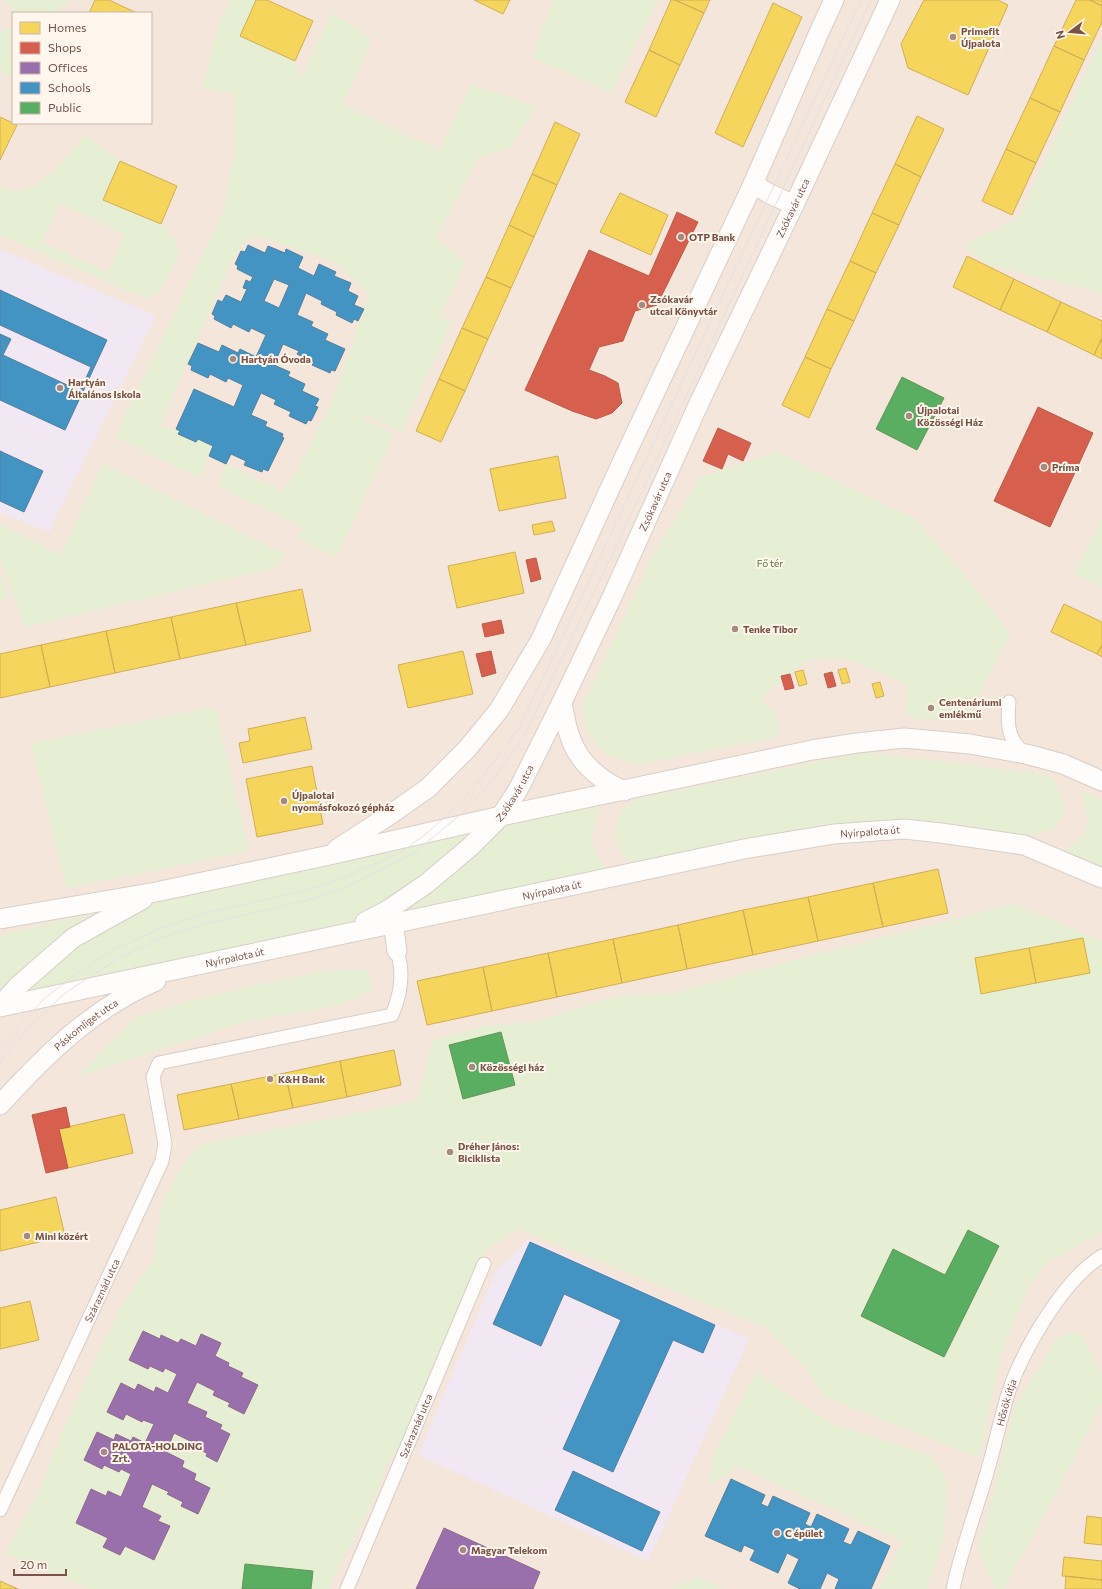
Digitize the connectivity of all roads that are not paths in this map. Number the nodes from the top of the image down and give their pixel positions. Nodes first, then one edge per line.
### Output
1 (834, 0) edge
2 (890, 0) edge
3 (753, 184) junction
4 (794, 205) junction
5 (562, 702) junction
6 (1009, 702) dead end
7 (1026, 754) junction
8 (1102, 782) edge
9 (624, 791) junction
10 (501, 816) junction
11 (325, 856) junction
12 (1102, 878) edge
13 (156, 892) junction
14 (0, 919) edge
15 (393, 923) junction
16 (338, 934) junction
17 (397, 951) joint
18 (189, 968) junction
19 (0, 1007) edge
20 (0, 1106) edge
21 (1102, 1256) edge
22 (484, 1264) dead end
23 (0, 1510) edge
24 (347, 1589) edge
25 (953, 1589) edge

1 - 3 street
2 - 4 street, Zsókavár utca
3 - 4 street
3 - 11 street
4 - 5 street, Zsókavár utca
5 - 9 street
5 - 10 street, Zsókavár utca
6 - 7 street
7 - 8 street
7 - 9 street
9 - 10 street
10 - 11 street
10 - 16 street, Zsókavár utca
11 - 13 street
12 - 15 street, Nyírpalota út
13 - 14 street
13 - 19 street
15 - 16 street, Nyírpalota út
15 - 17 street
16 - 18 street, Nyírpalota út
17 - 23 street, Száraznád utca
18 - 19 street, Nyírpalota út
18 - 20 street, Páskomliget utca
21 - 25 street, Hősök útja
22 - 24 street, Száraznád utca

